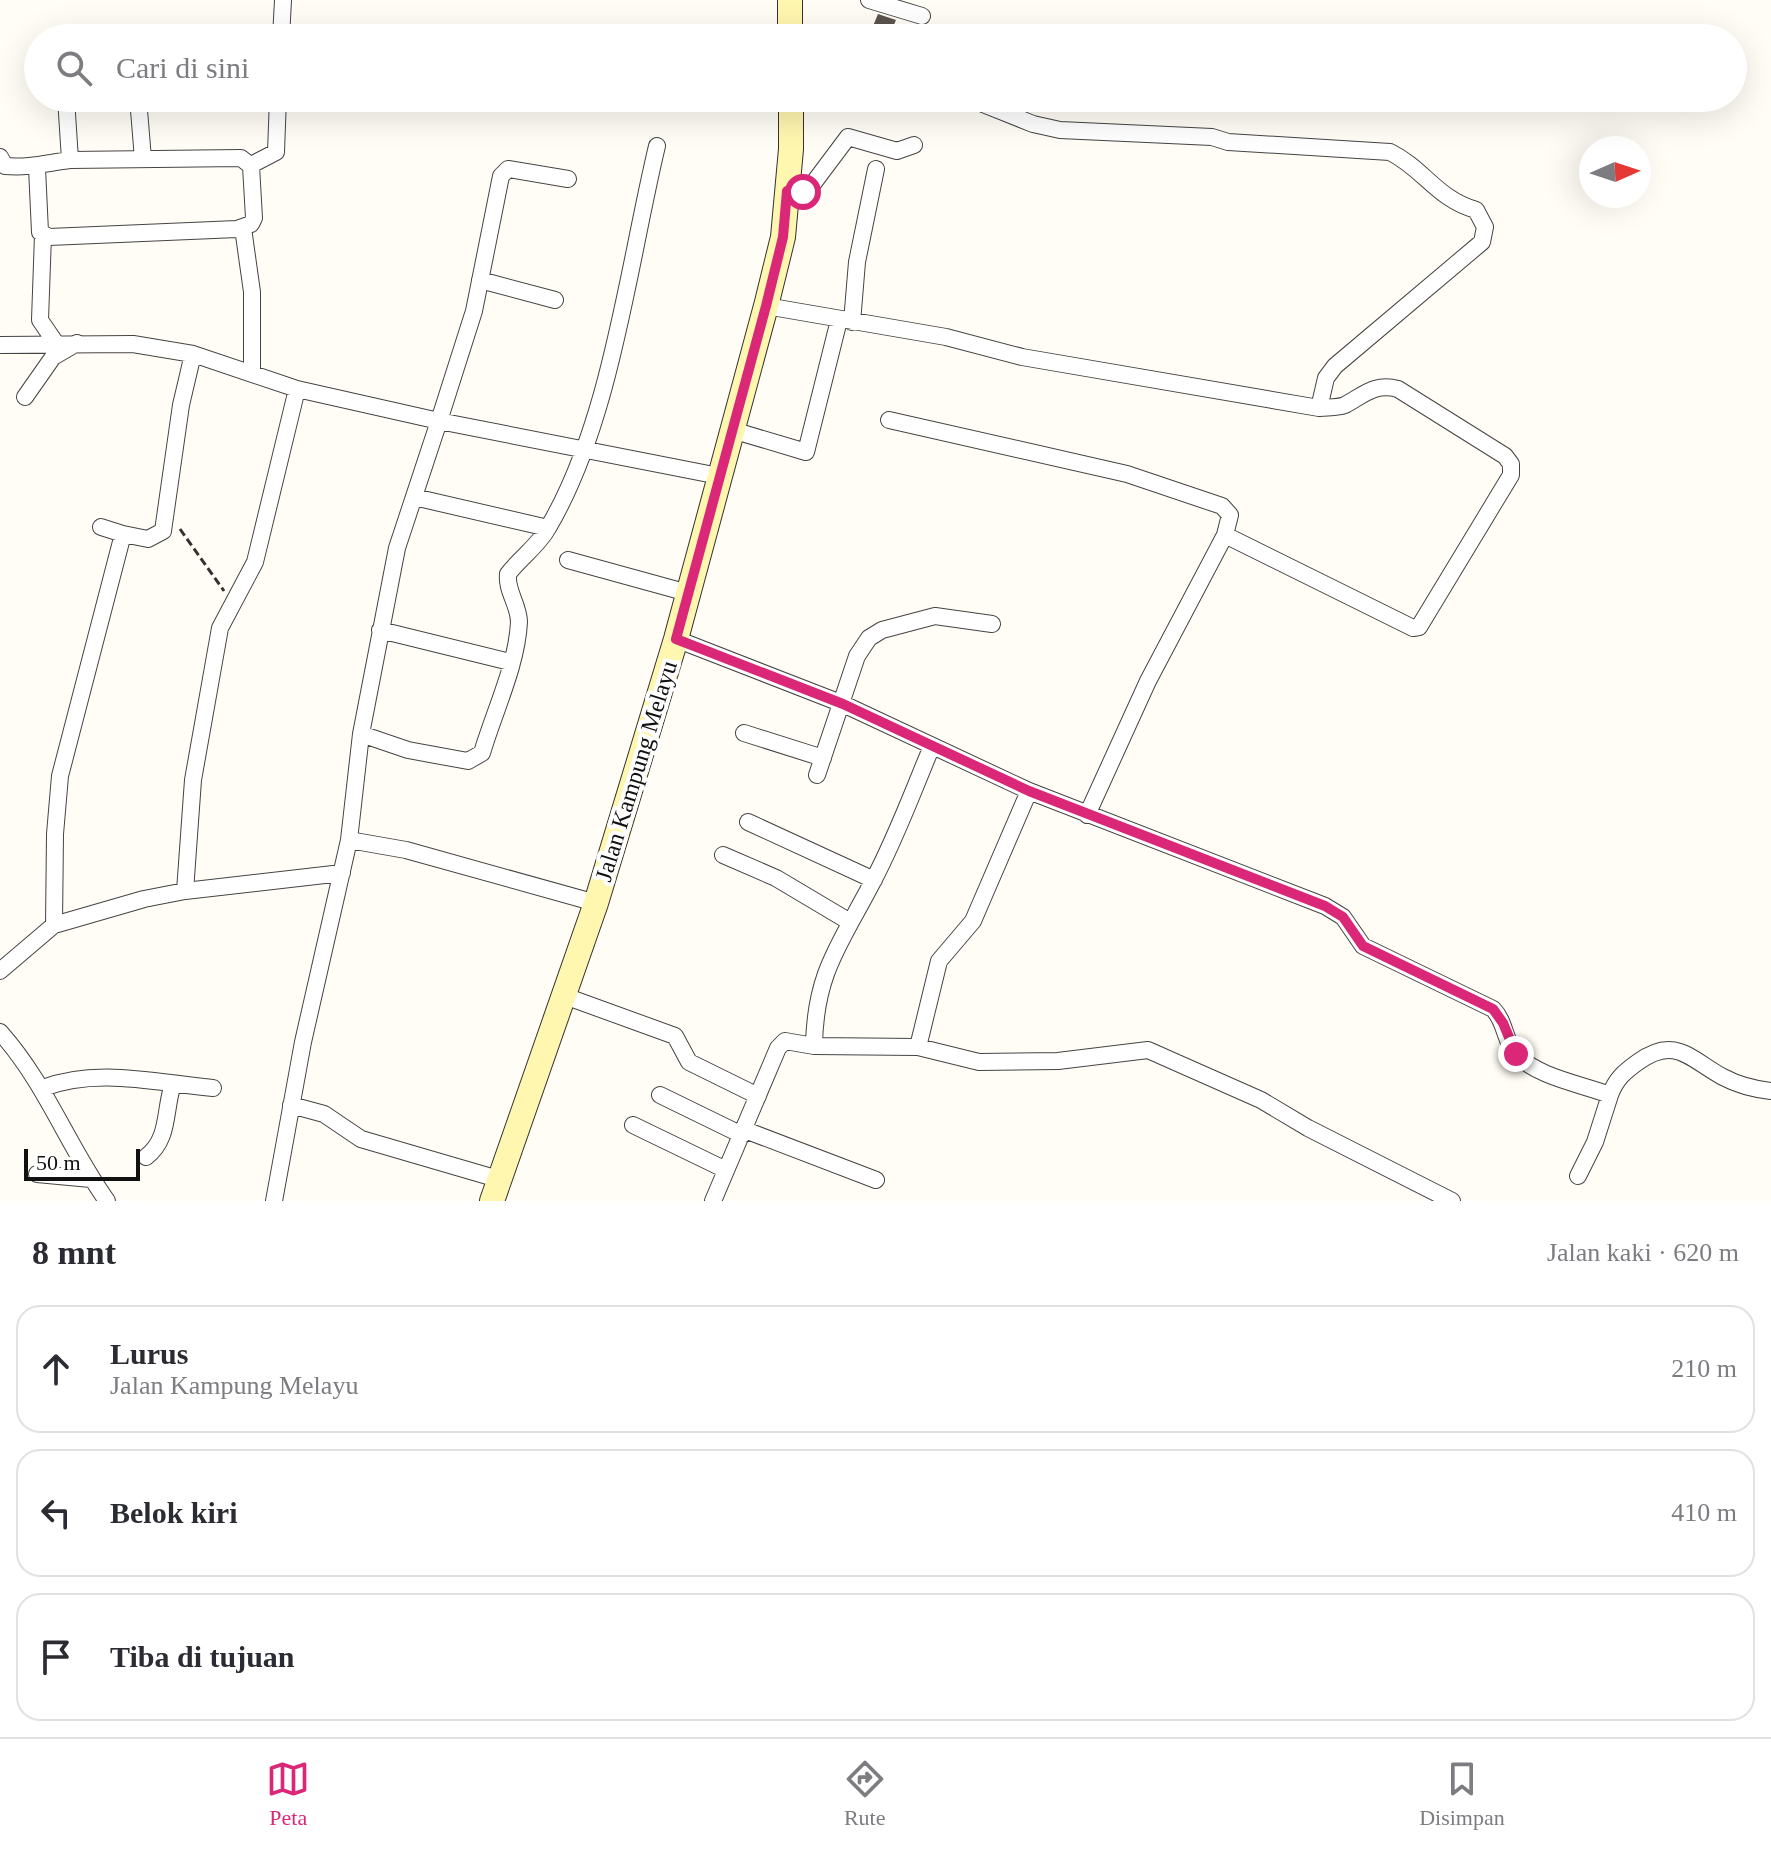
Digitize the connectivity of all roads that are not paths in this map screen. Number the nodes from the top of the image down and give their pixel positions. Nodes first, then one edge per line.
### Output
1 (283, 0) edge
2 (790, 0) edge
3 (869, 0) edge
4 (922, 16) dead end
5 (282, 24) edge
6 (790, 24) edge
7 (67, 112) edge
8 (139, 112) edge
9 (277, 112) edge
10 (790, 112) edge
11 (1003, 112) edge
12 (914, 145) dead end
13 (657, 146) dead end
14 (0, 157) edge
15 (143, 159) junction
16 (70, 160) junction
17 (251, 165) junction
18 (37, 168) junction
19 (876, 169) dead end
20 (568, 179) dead end
21 (787, 191) junction
22 (243, 228) junction
23 (43, 235) junction
24 (480, 280) junction
25 (555, 300) dead end
26 (766, 306) junction
27 (845, 321) junction
28 (55, 342) junction
29 (78, 342) junction
30 (0, 345) edge
31 (193, 354) junction
32 (252, 372) junction
33 (297, 389) junction
34 (25, 397) dead end
35 (1319, 408) junction
36 (889, 420) dead end
37 (439, 421) junction
38 (732, 430) junction
39 (585, 449) junction
40 (719, 476) junction
41 (414, 497) junction
42 (101, 527) dead end
43 (548, 528) junction
44 (123, 534) junction
45 (1225, 535) junction
46 (568, 560) dead end
47 (688, 593) junction
48 (992, 624) dead end
49 (380, 630) junction
50 (676, 639) junction
51 (510, 662) junction
52 (843, 704) junction
53 (744, 733) dead end
54 (361, 734) junction
55 (932, 746) junction
56 (823, 758) junction
57 (817, 775) dead end
58 (1029, 791) junction
59 (1087, 815) junction
60 (748, 822) dead end
61 (349, 840) junction
62 (723, 855) dead end
63 (342, 873) junction
64 (874, 880) junction
65 (185, 891) junction
66 (596, 903) junction
67 (850, 922) junction
68 (54, 925) junction
69 (0, 971) edge
70 (562, 995) junction
71 (0, 1032) edge
72 (814, 1046) junction
73 (918, 1047) junction
74 (173, 1084) junction
75 (43, 1088) junction
76 (213, 1088) dead end
77 (1771, 1091) edge
78 (660, 1095) dead end
79 (1610, 1095) junction
80 (758, 1096) junction
81 (291, 1105) junction
82 (633, 1125) dead end
83 (744, 1132) junction
84 (146, 1157) dead end
85 (726, 1170) junction
86 (37, 1174) dead end
87 (1578, 1176) dead end
88 (91, 1179) junction
89 (876, 1180) dead end
90 (495, 1190) edge
91 (107, 1201) edge
92 (274, 1201) edge
93 (713, 1201) edge
94 (1452, 1201) edge

1 - 5 street
2 - 6 main road
3 - 4 street
7 - 16 street
8 - 15 street
9 - 17 street
10 - 21 main road, Jalan Kampung Melayu
11 - 35 street
12 - 21 street
13 - 39 street
14 - 18 street
15 - 16 street
15 - 17 street
16 - 18 street
17 - 22 street
18 - 23 street
19 - 27 street
20 - 24 street
21 - 26 main road, Jalan Kampung Melayu
22 - 23 street
22 - 32 street
23 - 28 street
24 - 25 street
24 - 37 street
26 - 27 street
26 - 38 main road, Jalan Kampung Melayu
27 - 35 street
27 - 38 street
28 - 29 street
28 - 30 street
29 - 31 street
29 - 34 street
31 - 32 street
31 - 44 street
32 - 33 street
33 - 37 street
33 - 65 street
35 - 45 street
36 - 45 street
37 - 39 street
37 - 41 street
38 - 40 main road, Jalan Kampung Melayu
39 - 40 street
39 - 43 street
40 - 47 main road, Jalan Kampung Melayu
41 - 43 street
41 - 49 street
42 - 44 street
43 - 51 street
44 - 68 street
45 - 59 street
46 - 47 street
47 - 50 main road, Jalan Kampung Melayu
48 - 52 street
49 - 51 street
49 - 54 street
50 - 52 street
50 - 66 main road, Jalan Kampung Melayu
51 - 54 street
52 - 55 street
52 - 56 street
53 - 56 street
54 - 61 street
55 - 58 street
55 - 64 street
56 - 57 street
58 - 59 street
58 - 73 street
59 - 79 street
60 - 64 street
61 - 63 street
61 - 66 street
62 - 67 street
63 - 65 street
63 - 81 street
64 - 67 street
65 - 68 street
66 - 70 main road, Jalan Kampung Melayu
67 - 72 street
68 - 69 street
70 - 80 street
70 - 90 main road, Jalan Kampung Melayu
71 - 75 street
72 - 73 street
72 - 80 street
73 - 94 street
74 - 75 street
74 - 76 street
74 - 84 street
75 - 88 street
77 - 79 street
78 - 83 street
79 - 87 street
80 - 83 street
81 - 90 street
81 - 92 street
82 - 85 street
83 - 85 street
83 - 89 street
85 - 93 street
86 - 88 street
88 - 91 street

